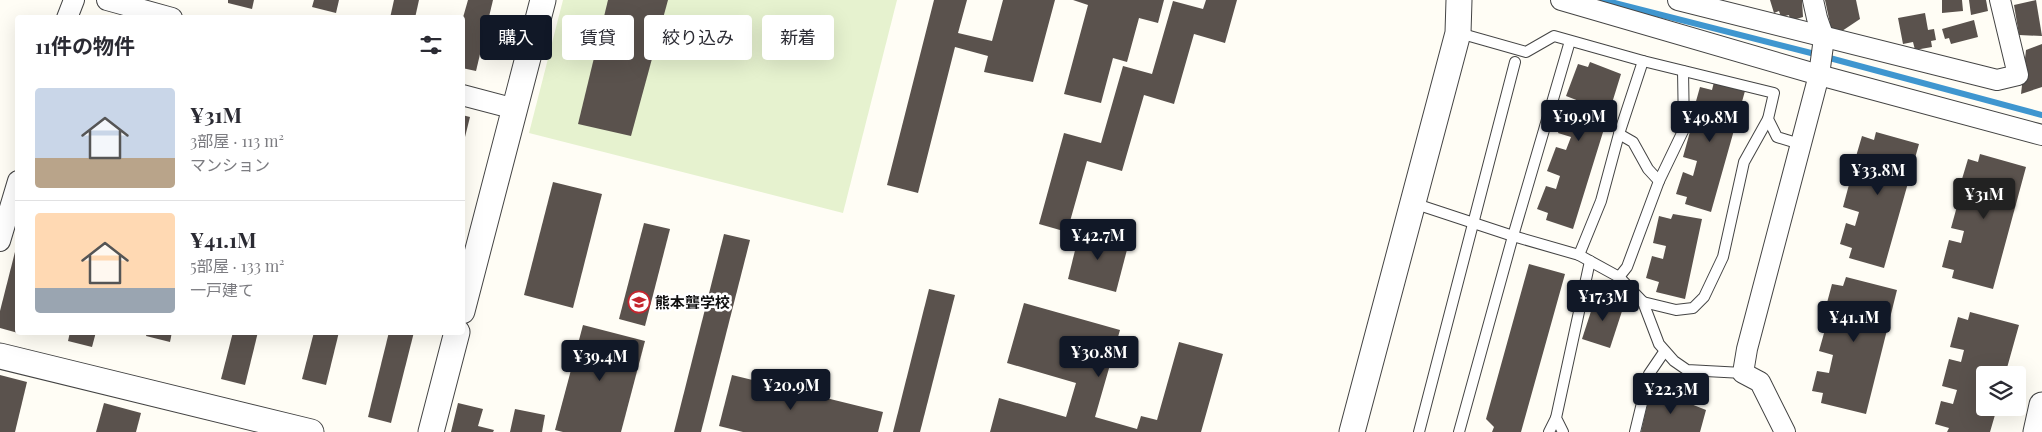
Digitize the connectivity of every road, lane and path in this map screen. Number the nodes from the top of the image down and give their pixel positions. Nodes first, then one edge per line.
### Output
1 (74, 0) edge
2 (107, 0) edge
3 (543, 0) edge
4 (1459, 0) edge
5 (1561, 0) edge
6 (1678, 0) edge
7 (1813, 0) edge
8 (2000, 0) edge
9 (68, 15) edge
10 (161, 15) edge
11 (1458, 33) junction
12 (1824, 38) junction
13 (1570, 41) junction
14 (1643, 61) junction
15 (1515, 62) dead end
16 (1683, 71) junction
17 (1819, 75) junction
18 (465, 96) edge
19 (515, 109) junction
20 (1768, 119) junction
21 (1619, 134) junction
22 (2042, 135) edge
23 (1800, 144) junction
24 (1659, 181) junction
25 (15, 191) edge
26 (1413, 203) junction
27 (1474, 223) junction
28 (1513, 236) junction
29 (0, 241) edge
30 (1579, 255) junction
31 (1590, 262) junction
32 (1618, 277) junction
33 (465, 299) edge
34 (1644, 302) junction
35 (456, 335) edge
36 (1664, 352) junction
37 (0, 356) edge
38 (1743, 373) junction
39 (2042, 405) edge
40 (1556, 418) junction
41 (311, 432) edge
42 (431, 432) edge
43 (1352, 432) edge
44 (1420, 432) edge
45 (1459, 432) edge
46 (1549, 432) edge
47 (1563, 432) edge
48 (1635, 432) edge
49 (1785, 432) edge
50 (2036, 432) edge

1 - 9 street
2 - 10 street
3 - 19 street
4 - 11 street
5 - 17 street
6 - 12 street
7 - 12 street
8 - 12 street
11 - 13 lane
11 - 26 street
12 - 17 street
13 - 14 lane
13 - 28 lane
14 - 16 lane
14 - 21 lane
15 - 27 lane
16 - 20 lane
16 - 24 lane
17 - 22 street
17 - 23 street
18 - 19 street
19 - 33 street
20 - 23 lane
20 - 34 lane
21 - 24 lane
21 - 30 lane
23 - 38 street
24 - 32 lane
25 - 29 street
26 - 27 lane
26 - 43 street
27 - 28 lane
27 - 44 lane
28 - 30 lane
28 - 45 lane
30 - 31 lane
31 - 32 lane
31 - 40 lane
32 - 34 lane
34 - 36 lane
35 - 42 street
36 - 38 lane
36 - 48 lane
37 - 41 street
38 - 49 street
39 - 50 street
40 - 46 lane
40 - 47 lane

